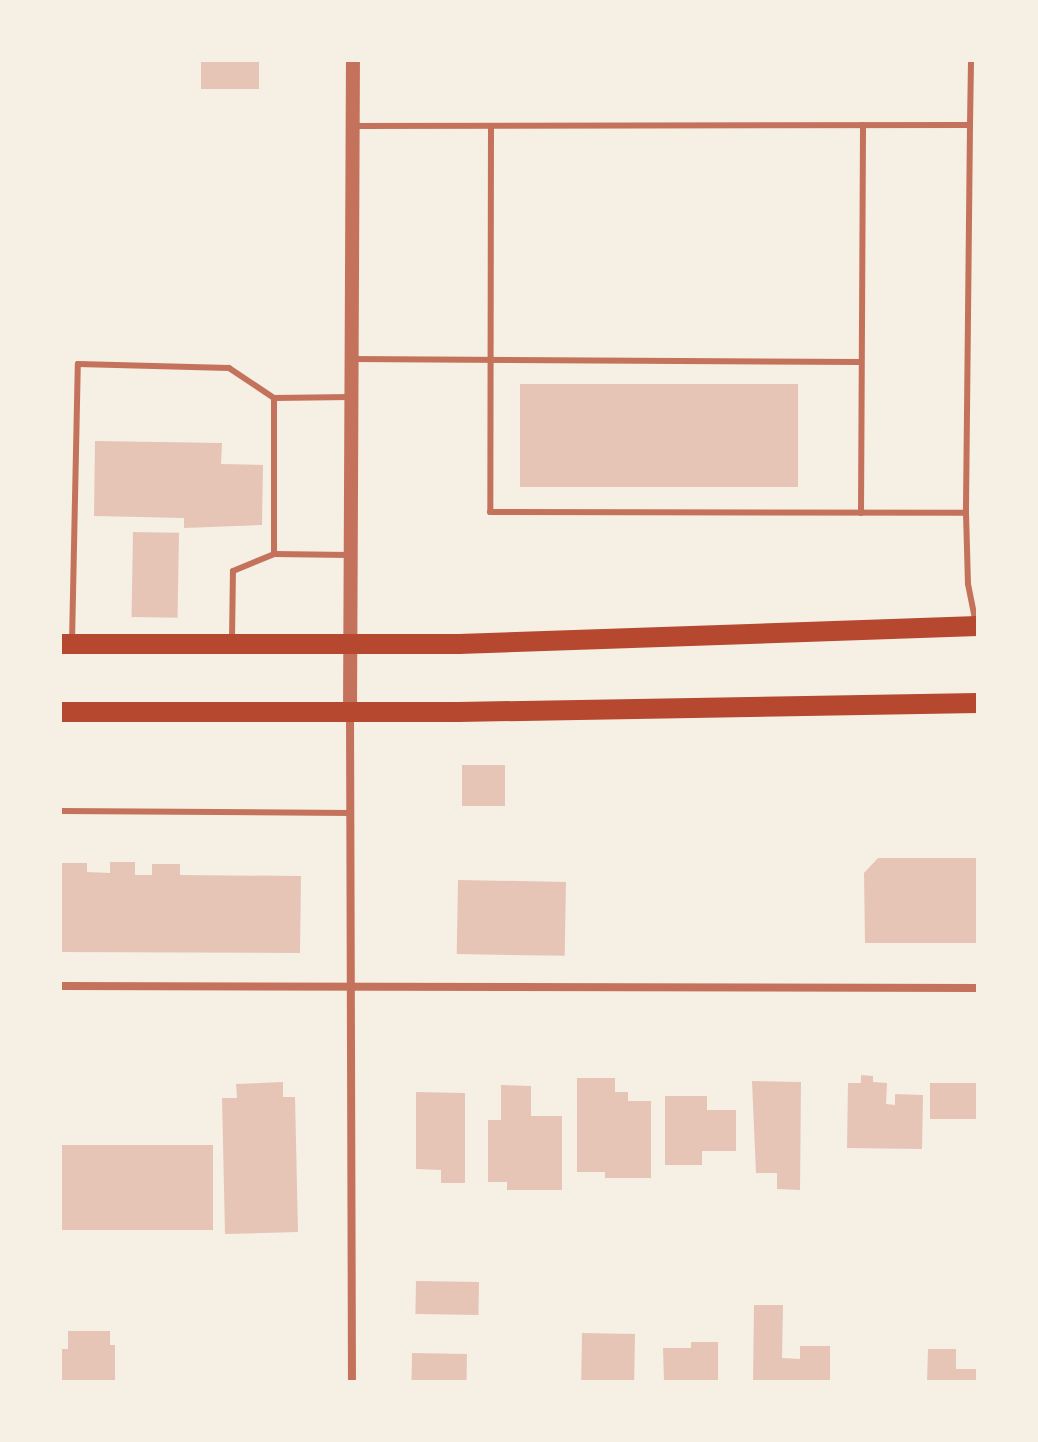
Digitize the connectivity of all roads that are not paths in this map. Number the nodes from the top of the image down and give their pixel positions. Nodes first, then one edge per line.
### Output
1 (353, 60) edge
2 (971, 60) edge
3 (863, 125) junction
4 (970, 125) junction
5 (353, 126) junction
6 (491, 126) junction
7 (352, 359) junction
8 (490, 359) junction
9 (861, 362) junction
10 (351, 397) junction
11 (274, 398) junction
12 (861, 513) junction
13 (966, 513) junction
14 (274, 554) junction
15 (350, 555) junction
16 (977, 628) edge
17 (66, 644) edge
18 (232, 644) junction
19 (349, 644) junction
20 (978, 703) edge
21 (60, 712) edge
22 (350, 712) junction
23 (60, 811) edge
24 (351, 813) junction
25 (60, 986) edge
26 (351, 986) junction
27 (978, 988) edge
28 (352, 1382) edge

1 - 5 street
2 - 4 lane
3 - 4 lane
3 - 6 lane
3 - 9 lane
4 - 13 lane
5 - 6 lane
5 - 7 street
6 - 8 lane
7 - 8 lane
7 - 10 street
8 - 9 lane
8 - 12 lane
9 - 12 lane
10 - 11 lane
10 - 15 street
11 - 14 lane
11 - 17 lane
12 - 13 lane
13 - 16 lane
14 - 15 lane
14 - 18 lane
15 - 19 street
16 - 19 main road
17 - 18 main road
18 - 19 main road
19 - 22 street
20 - 22 main road
21 - 22 main road
22 - 24 street
23 - 24 lane
24 - 26 street
25 - 26 street
26 - 27 street
26 - 28 street

